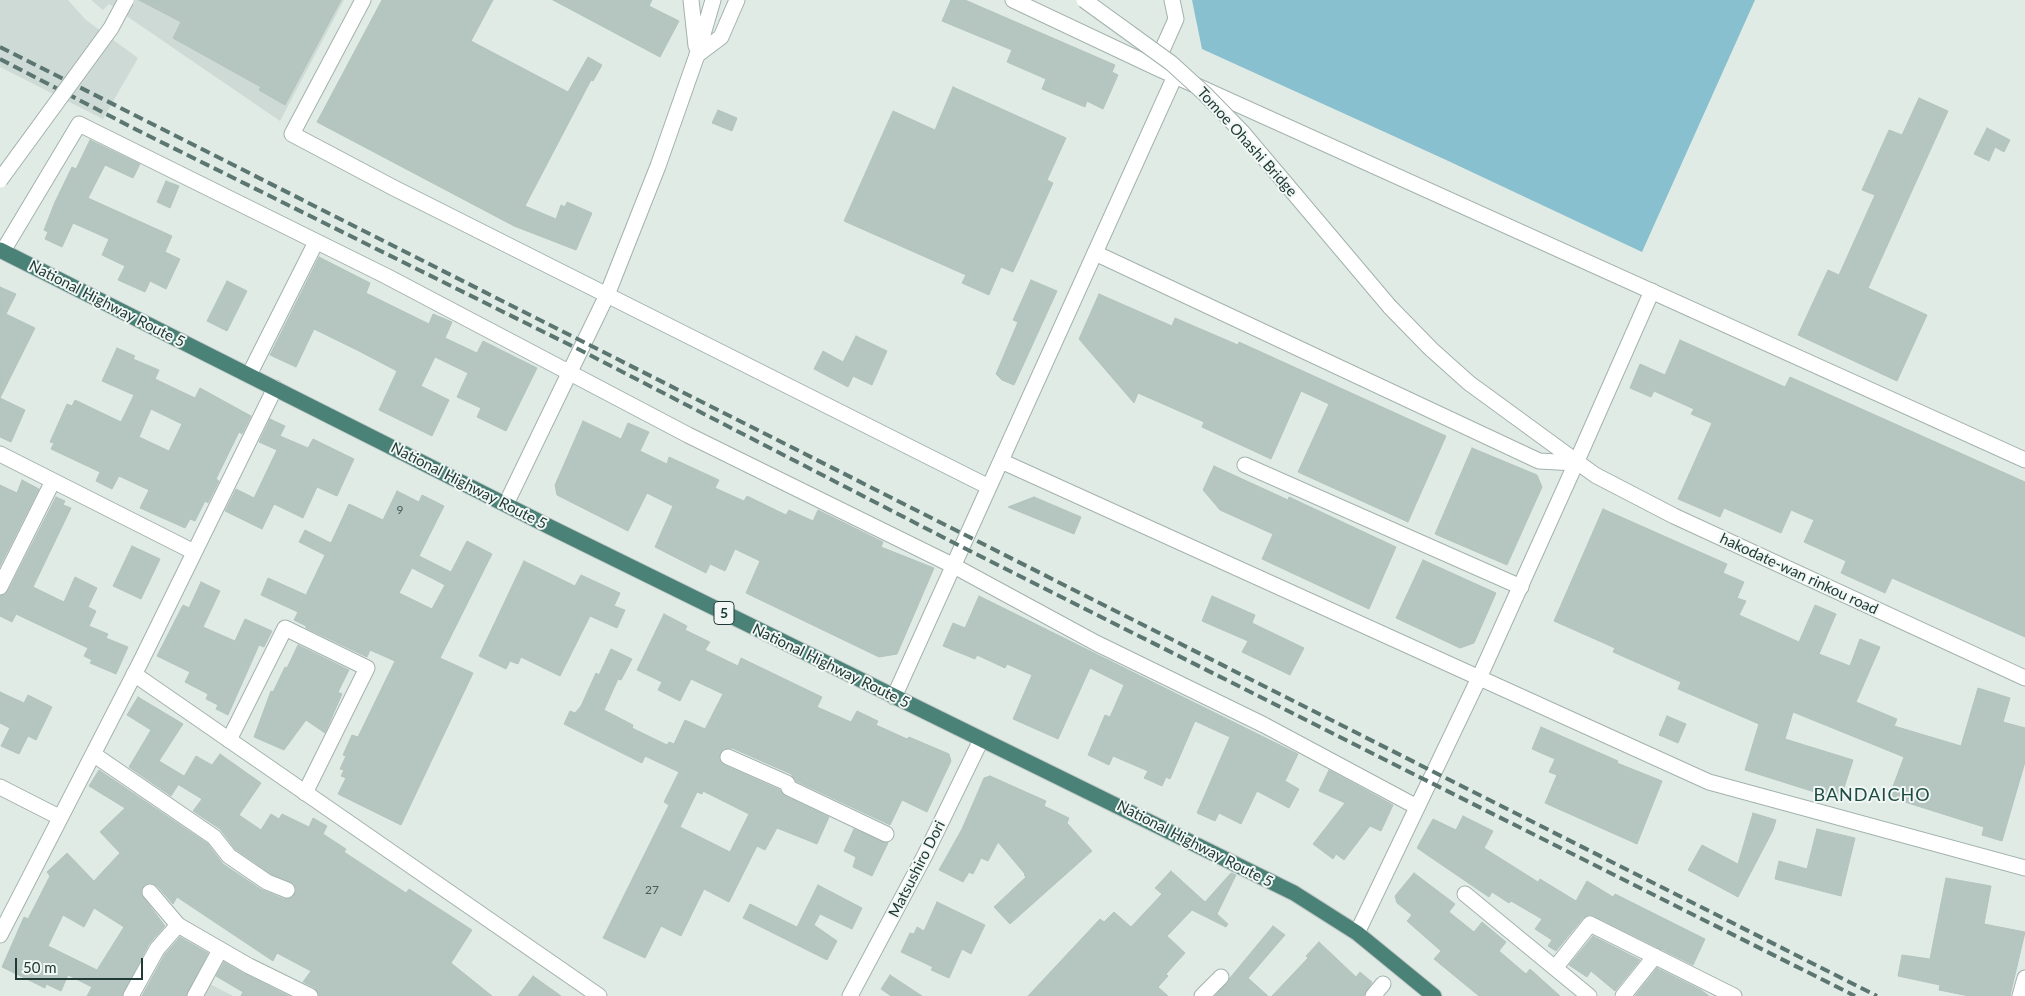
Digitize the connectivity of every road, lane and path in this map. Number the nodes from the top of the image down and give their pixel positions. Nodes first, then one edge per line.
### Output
1 (126, 0) edge
2 (363, 0) edge
3 (692, 0) edge
4 (713, 0) edge
5 (737, 0) edge
6 (1013, 0) edge
7 (1084, 0) edge
8 (1172, 0) edge
9 (697, 56) junction
10 (1155, 67) junction
11 (1176, 76) junction
12 (0, 180) edge
13 (316, 242) junction
14 (2, 250) edge
15 (1095, 253) junction
16 (1652, 291) junction
17 (607, 295) junction
18 (569, 373) junction
19 (249, 375) junction
20 (274, 388) junction
21 (0, 454) edge
22 (2025, 460) edge
23 (1001, 461) junction
24 (1576, 463) junction
25 (1245, 464) dead end
26 (54, 481) junction
27 (989, 487) junction
28 (506, 504) junction
29 (194, 552) junction
30 (954, 566) junction
31 (0, 587) edge
32 (1521, 588) junction
33 (134, 674) junction
34 (1479, 678) junction
35 (2025, 678) edge
36 (894, 697) junction
37 (229, 740) junction
38 (981, 740) junction
39 (93, 754) junction
40 (728, 757) dead end
41 (0, 787) edge
42 (305, 793) junction
43 (1417, 807) junction
44 (59, 817) junction
45 (886, 834) dead end
46 (2025, 868) edge
47 (287, 890) dead end
48 (150, 892) dead end
49 (1465, 894) dead end
50 (178, 925) junction
51 (1357, 933) junction
52 (0, 935) edge
53 (220, 950) junction
54 (1655, 956) junction
55 (1555, 968) junction
56 (1221, 977) dead end
57 (2025, 978) edge
58 (131, 996) edge
59 (195, 996) edge
60 (310, 996) edge
61 (599, 996) edge
62 (850, 996) edge
63 (1202, 996) edge
64 (1434, 996) edge
65 (1589, 996) edge
66 (1623, 996) edge
67 (1734, 996) edge
68 (2020, 996) edge

1 - 12 street, bridge
2 - 17 street
3 - 9 street
4 - 9 street
5 - 9 street
6 - 10 street
7 - 24 street, Tomoe Ohashi Bridge, bridge
8 - 10 street
9 - 17 street
10 - 11 street
11 - 15 street
11 - 16 street
13 - 14 street
13 - 18 street
13 - 19 street
14 - 19 highway, National Highway Route 5 / 5
15 - 23 street
15 - 24 street
16 - 22 street
16 - 24 street
17 - 18 street
17 - 27 street
18 - 28 street
18 - 30 street
19 - 20 highway, National Highway Route 5 / 5
20 - 28 highway, National Highway Route 5 / 5
20 - 29 street
21 - 26 street
23 - 27 street
23 - 34 street
24 - 32 street
24 - 35 street, hakodate-wan rinkou road
25 - 32 street
26 - 29 street
26 - 31 street
27 - 30 street
28 - 36 highway, National Highway Route 5 / 5
29 - 33 street
30 - 36 street
30 - 43 street
32 - 34 street
33 - 37 street
33 - 39 street
34 - 43 street
34 - 46 street
36 - 38 highway, National Highway Route 5 / 5
37 - 42 street
37 - 42 street
38 - 51 highway, National Highway Route 5 / 5
38 - 62 street, Matsushiro Dori
39 - 44 street
39 - 47 street
40 - 45 street
41 - 44 street
42 - 61 street
43 - 51 street
44 - 52 street
48 - 50 street
49 - 55 street
50 - 53 street
50 - 58 street
51 - 64 highway, National Highway Route 5 / 5
53 - 59 street
53 - 60 street
54 - 55 street
54 - 66 street
54 - 67 street
55 - 65 street
56 - 63 street
57 - 68 street

